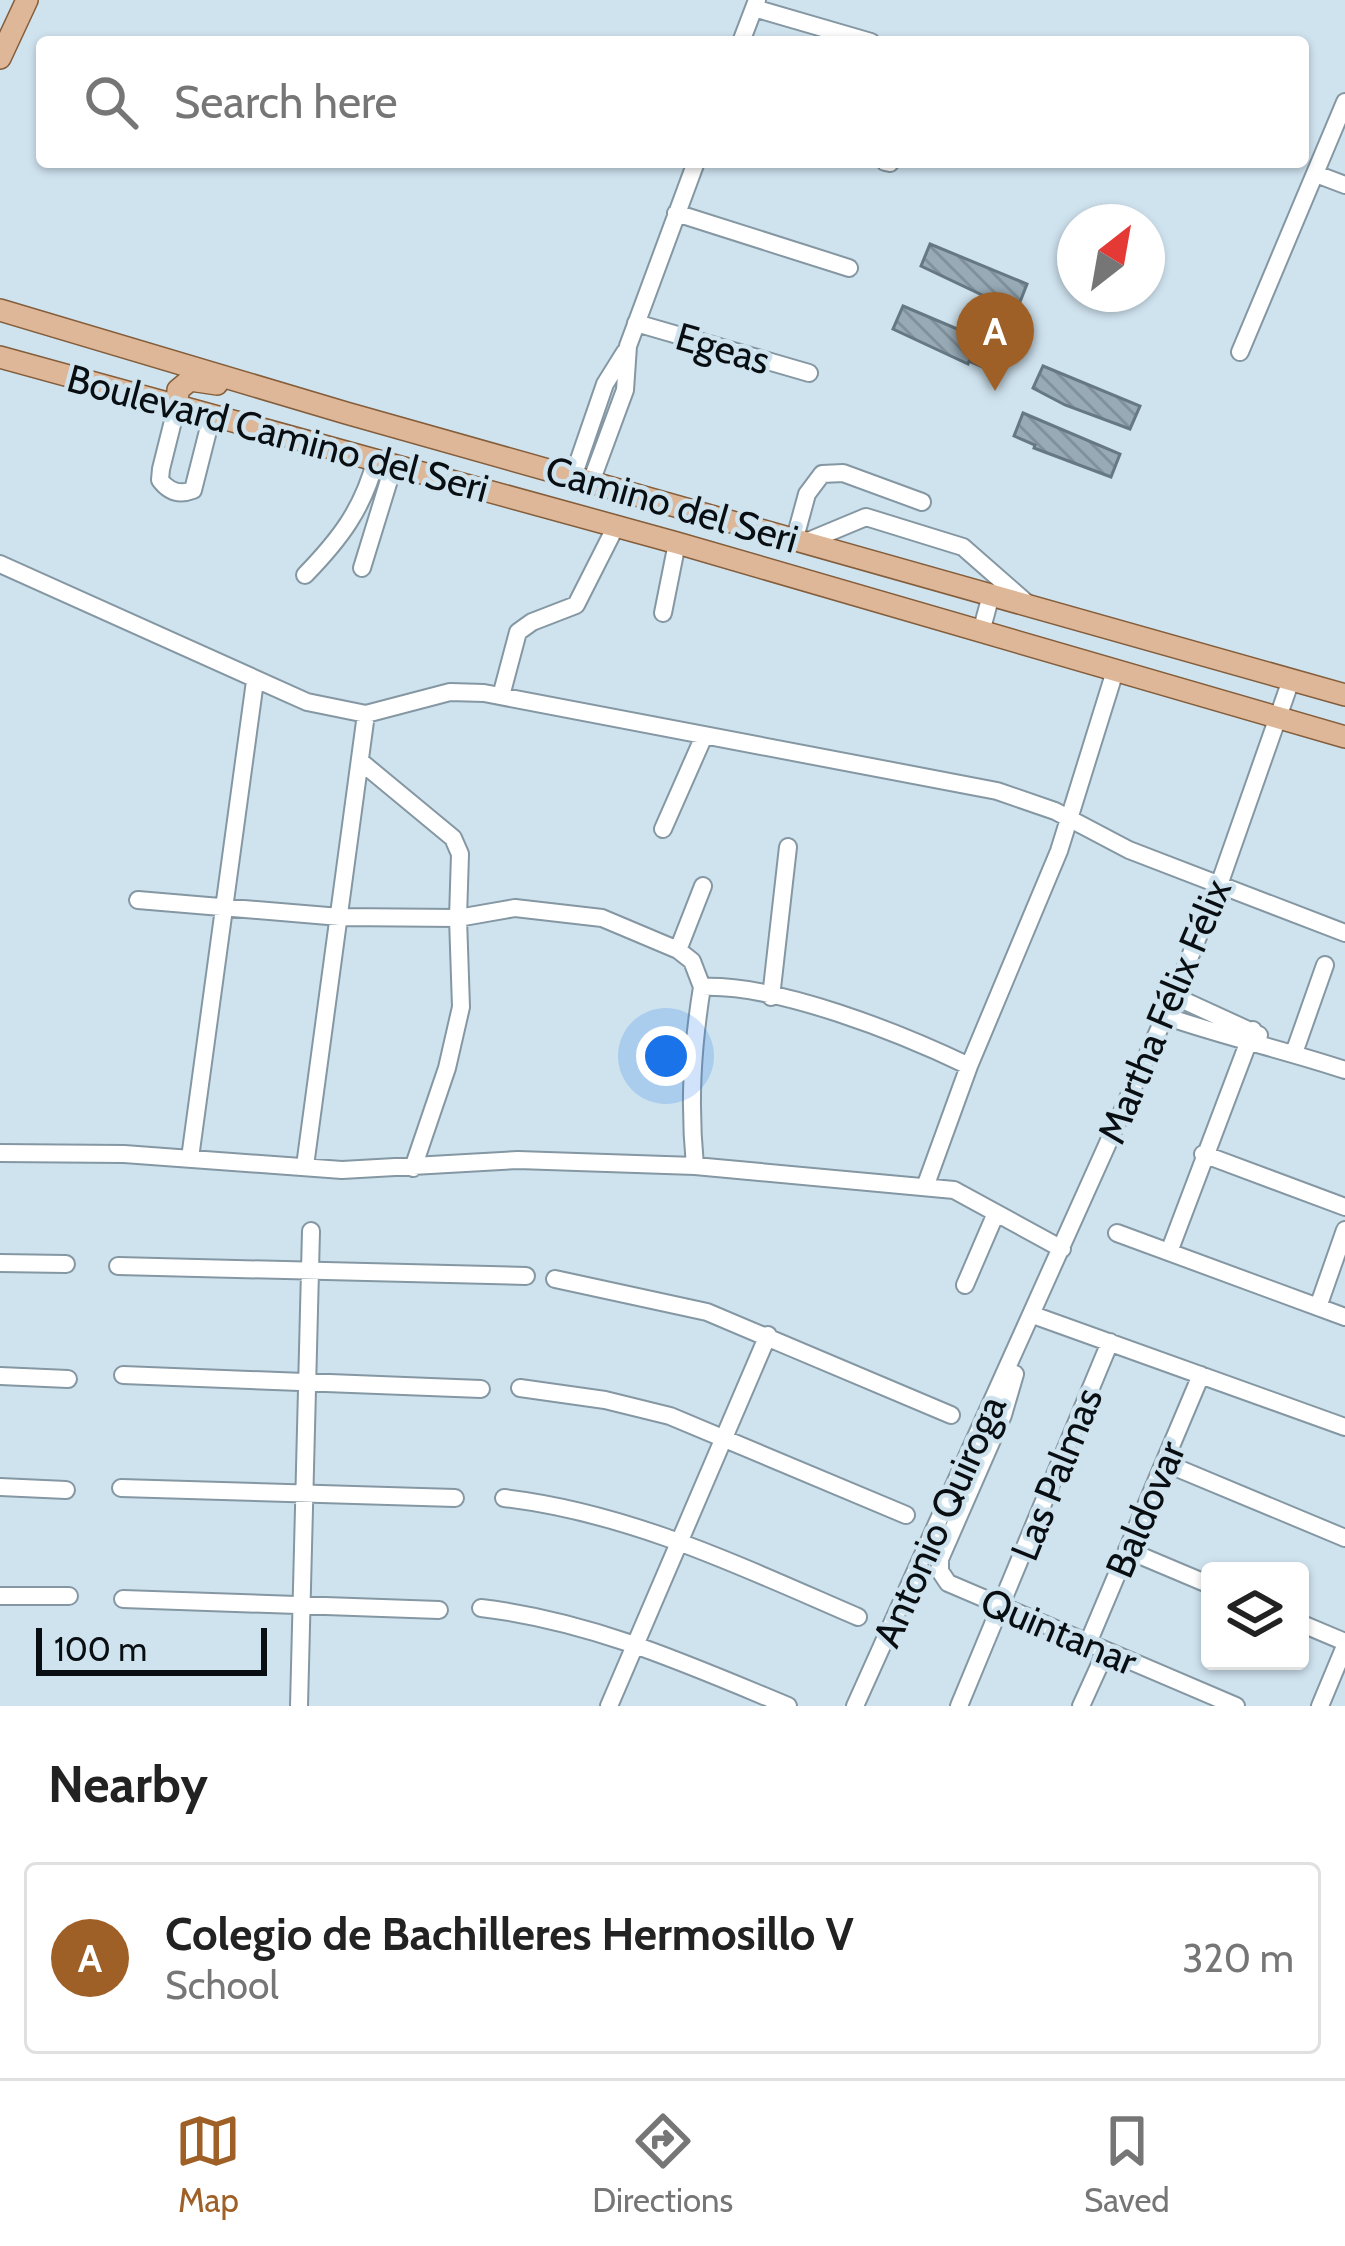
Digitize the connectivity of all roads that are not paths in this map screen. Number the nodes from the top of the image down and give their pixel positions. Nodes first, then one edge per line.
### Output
1 (27, 0) edge
2 (756, 4) edge
3 (743, 36) edge
4 (853, 36) edge
5 (0, 58) edge
6 (1345, 102) edge
7 (694, 168) edge
8 (1316, 174) junction
9 (1345, 185) edge
10 (676, 213) junction
11 (849, 268) dead end
12 (0, 310) edge
13 (636, 323) junction
14 (628, 346) junction
15 (1240, 352) dead end
16 (0, 357) edge
17 (809, 373) dead end
18 (605, 384) junction
19 (625, 390) junction
20 (177, 405) junction
21 (346, 413) junction
22 (212, 415) junction
23 (385, 461) junction
24 (582, 479) junction
25 (922, 502) dead end
26 (555, 509) joint
27 (616, 526) junction
28 (800, 540) junction
29 (677, 543) junction
30 (0, 564) edge
31 (362, 568) dead end
32 (304, 574) dead end
33 (991, 595) junction
34 (1029, 605) junction
35 (663, 613) dead end
36 (981, 632) junction
37 (1114, 671) junction
38 (1291, 680) junction
39 (255, 681) junction
40 (1345, 695) edge
41 (501, 696) junction
42 (366, 714) junction
43 (1276, 718) junction
44 (704, 736) junction
45 (1345, 737) edge
46 (361, 761) junction
47 (1068, 818) junction
48 (662, 829) dead end
49 (788, 847) dead end
50 (1219, 885) junction
51 (703, 886) dead end
52 (138, 900) dead end
53 (221, 909) junction
54 (340, 917) junction
55 (458, 918) junction
56 (1345, 933) edge
57 (678, 950) junction
58 (1325, 965) dead end
59 (702, 987) junction
60 (1174, 996) junction
61 (771, 997) junction
62 (1165, 1016) junction
63 (1250, 1037) junction
64 (1294, 1053) junction
65 (969, 1066) junction
66 (1345, 1070) edge
67 (0, 1153) edge
68 (1203, 1154) junction
69 (190, 1158) junction
70 (305, 1166) junction
71 (695, 1166) junction
72 (412, 1168) junction
73 (926, 1187) junction
74 (1345, 1207) edge
75 (996, 1213) junction
76 (1345, 1230) edge
77 (311, 1231) dead end
78 (1117, 1233) dead end
79 (1062, 1249) junction
80 (1169, 1252) junction
81 (0, 1263) edge
82 (66, 1264) dead end
83 (118, 1266) dead end
84 (311, 1271) junction
85 (526, 1276) dead end
86 (555, 1279) dead end
87 (965, 1286) dead end
88 (1318, 1307) junction
89 (1033, 1315) junction
90 (1345, 1317) edge
91 (768, 1335) junction
92 (1023, 1337) junction
93 (1110, 1342) junction
94 (123, 1375) dead end
95 (1201, 1375) junction
96 (0, 1376) edge
97 (68, 1379) dead end
98 (309, 1384) junction
99 (520, 1388) dead end
100 (481, 1389) dead end
101 (951, 1414) dead end
102 (1345, 1427) edge
103 (724, 1436) junction
104 (1165, 1462) junction
105 (0, 1487) edge
106 (121, 1488) dead end
107 (66, 1490) dead end
108 (306, 1496) junction
109 (455, 1498) dead end
110 (504, 1498) dead end
111 (906, 1515) dead end
112 (1345, 1538) edge
113 (680, 1540) junction
114 (1127, 1550) junction
115 (1201, 1581) edge
116 (0, 1596) edge
117 (70, 1596) dead end
118 (123, 1599) dead end
119 (303, 1606) junction
120 (1002, 1607) junction
121 (481, 1608) dead end
122 (439, 1610) dead end
123 (858, 1617) dead end
124 (1309, 1627) edge
125 (636, 1643) junction
126 (1345, 1644) edge
127 (1097, 1647) junction
128 (299, 1706) edge
129 (609, 1706) edge
130 (788, 1706) edge
131 (856, 1706) edge
132 (959, 1706) edge
133 (1082, 1706) edge
134 (1236, 1706) edge
135 (1320, 1706) edge

1 - 5 main road
2 - 3 street
2 - 4 street
6 - 8 street
7 - 10 street
8 - 9 street
8 - 15 street
10 - 11 street
10 - 13 street
12 - 21 main road, Camino del Seri
13 - 14 street
13 - 17 street, Egeas
14 - 18 street
14 - 19 street
16 - 20 main road, Boulevard Camino del Seri
18 - 19 street
18 - 24 street
19 - 24 street
20 - 21 main road
20 - 22 main road, Boulevard Camino del Seri
20 - 22 street
21 - 24 main road, Camino del Seri
22 - 23 main road, Boulevard Camino del Seri
23 - 26 main road, Boulevard Camino del Seri
23 - 31 street
23 - 32 street
24 - 28 main road, Camino del Seri
25 - 28 street
26 - 27 main road, Camino del Seri
27 - 29 main road, Camino del Seri
27 - 41 street
28 - 33 main road, Camino del Seri
28 - 34 street
29 - 35 street
29 - 36 main road, Camino del Seri
30 - 39 street
33 - 34 main road, Camino del Seri
33 - 36 street
34 - 38 main road, Camino del Seri
36 - 37 main road, Camino del Seri
37 - 43 main road, Camino del Seri
37 - 47 street
38 - 40 main road, Camino del Seri
38 - 43 street, Martha Félix Félix
39 - 42 street
39 - 53 street
41 - 42 street
41 - 44 street
42 - 46 street
43 - 45 main road, Camino del Seri
43 - 50 street, Martha Félix Félix
44 - 47 street
44 - 48 street
46 - 54 street
46 - 55 street
47 - 50 street
47 - 65 street
49 - 61 street
50 - 56 street
50 - 60 street, Martha Félix Félix
51 - 57 street
52 - 53 street
53 - 54 street
53 - 69 street
54 - 55 street
54 - 70 street
55 - 57 street
55 - 72 street
57 - 59 street
58 - 64 street
59 - 61 street
59 - 71 street
60 - 62 street, Martha Félix Félix
60 - 63 street
61 - 65 street
62 - 63 street
62 - 79 street, Martha Félix Félix
63 - 64 street
63 - 68 street
64 - 66 street
65 - 73 street
67 - 69 street
68 - 74 street
68 - 80 street
69 - 70 street
70 - 72 street
71 - 72 street
71 - 73 street
73 - 75 street
75 - 79 street
75 - 87 street
76 - 88 street
77 - 84 street
78 - 80 street
79 - 89 street, Martha Félix Félix
80 - 88 street
81 - 82 street
83 - 84 street
84 - 85 street
84 - 98 street
86 - 91 street
88 - 90 street
89 - 92 street, Martha Félix Félix
89 - 93 street, Las Palmas
91 - 101 street
91 - 103 street
92 - 120 street, Quintanar
92 - 131 street, Antonio Quiroga
93 - 95 street, Las Palmas
93 - 120 street, Las Palmas
94 - 98 street
95 - 102 street, Las Palmas
95 - 104 street, Baldovar
96 - 97 street
98 - 100 street
98 - 108 street
99 - 103 street
103 - 111 street
103 - 113 street
104 - 112 street
104 - 114 street, Baldovar
105 - 107 street
106 - 108 street
108 - 109 street
108 - 119 street
110 - 113 street
113 - 123 street
113 - 125 street
114 - 115 street
114 - 127 street, Baldovar
116 - 117 street
118 - 119 street
119 - 122 street
119 - 128 street
120 - 127 street, Quintanar
120 - 132 street, Las Palmas
121 - 125 street
124 - 126 street
125 - 129 street
125 - 130 street
126 - 135 street
127 - 133 street, Baldovar
127 - 134 street, Quintanar

